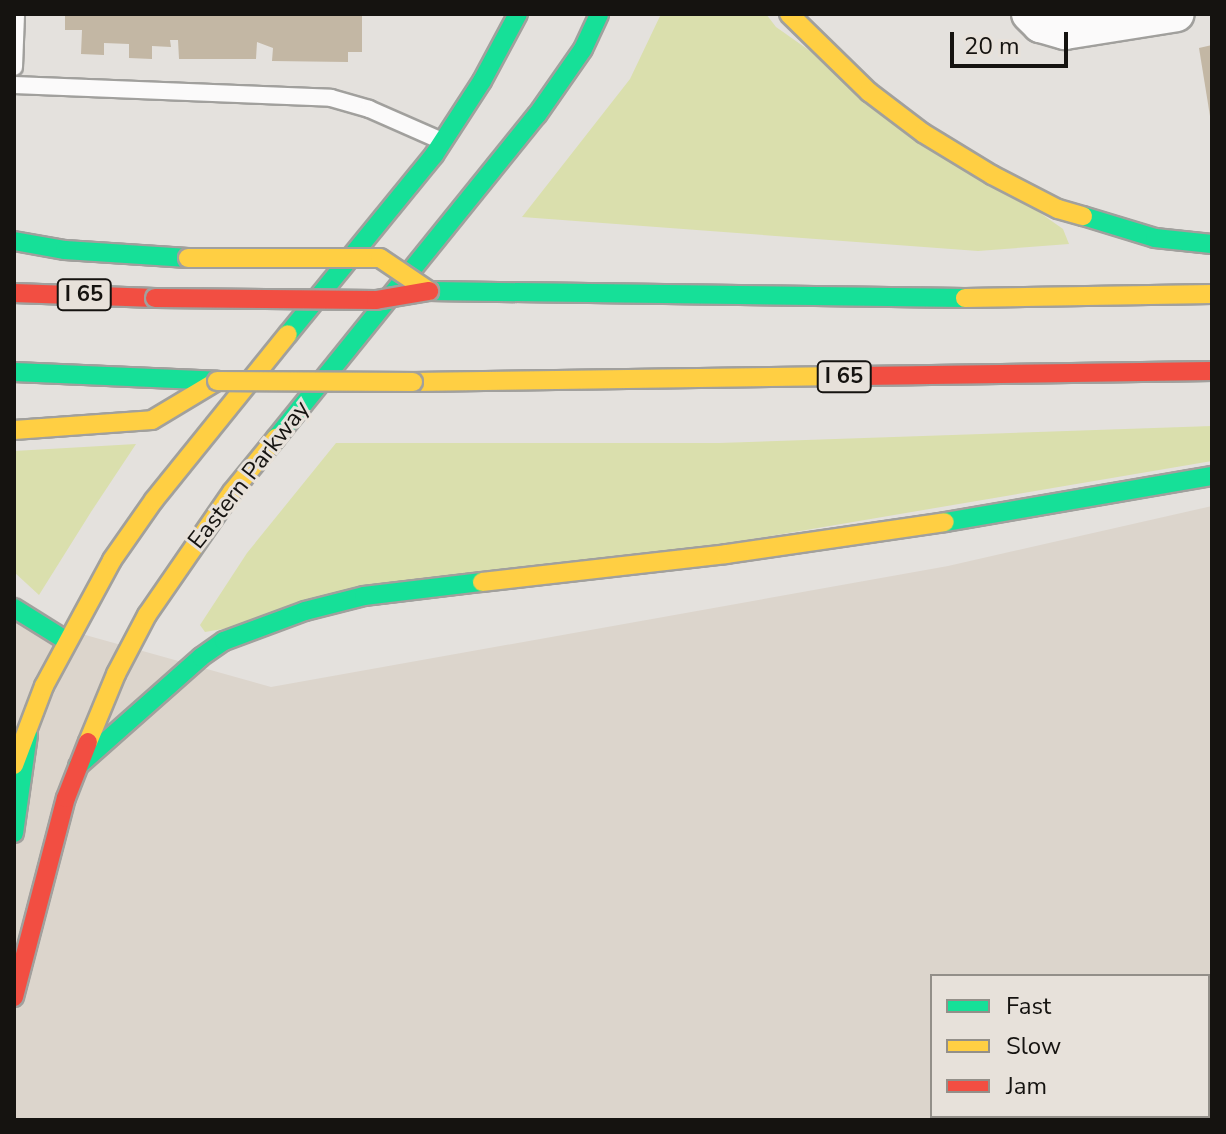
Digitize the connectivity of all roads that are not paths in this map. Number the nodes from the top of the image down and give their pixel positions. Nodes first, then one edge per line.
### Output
1 (16, 14) edge
2 (518, 14) edge
3 (599, 14) edge
4 (789, 14) edge
5 (1029, 14) edge
6 (1177, 14) edge
7 (14, 67) edge
8 (14, 85) edge
9 (444, 141) junction
10 (14, 241) edge
11 (1212, 244) edge
12 (429, 291) junction
13 (14, 293) edge
14 (1212, 294) edge
15 (1212, 371) edge
16 (14, 372) edge
17 (217, 381) junction
18 (14, 430) edge
19 (1212, 476) edge
20 (14, 608) edge
21 (67, 641) junction
22 (30, 721) junction
23 (14, 765) edge
24 (78, 766) junction
25 (14, 833) edge
26 (14, 997) edge

1 - 7 lane
2 - 9 main road
3 - 24 main road, Eastern Parkway
4 - 11 main road
5 - 6 street
8 - 9 lane
9 - 21 main road
10 - 12 main road, bridge
12 - 13 main road, I 65, bridge
12 - 14 main road, I 65
15 - 17 main road, I 65, bridge
16 - 17 main road, I 65
17 - 18 main road
19 - 24 main road
20 - 21 main road
21 - 22 main road
22 - 23 main road
22 - 25 main road
24 - 26 main road, Eastern Parkway

